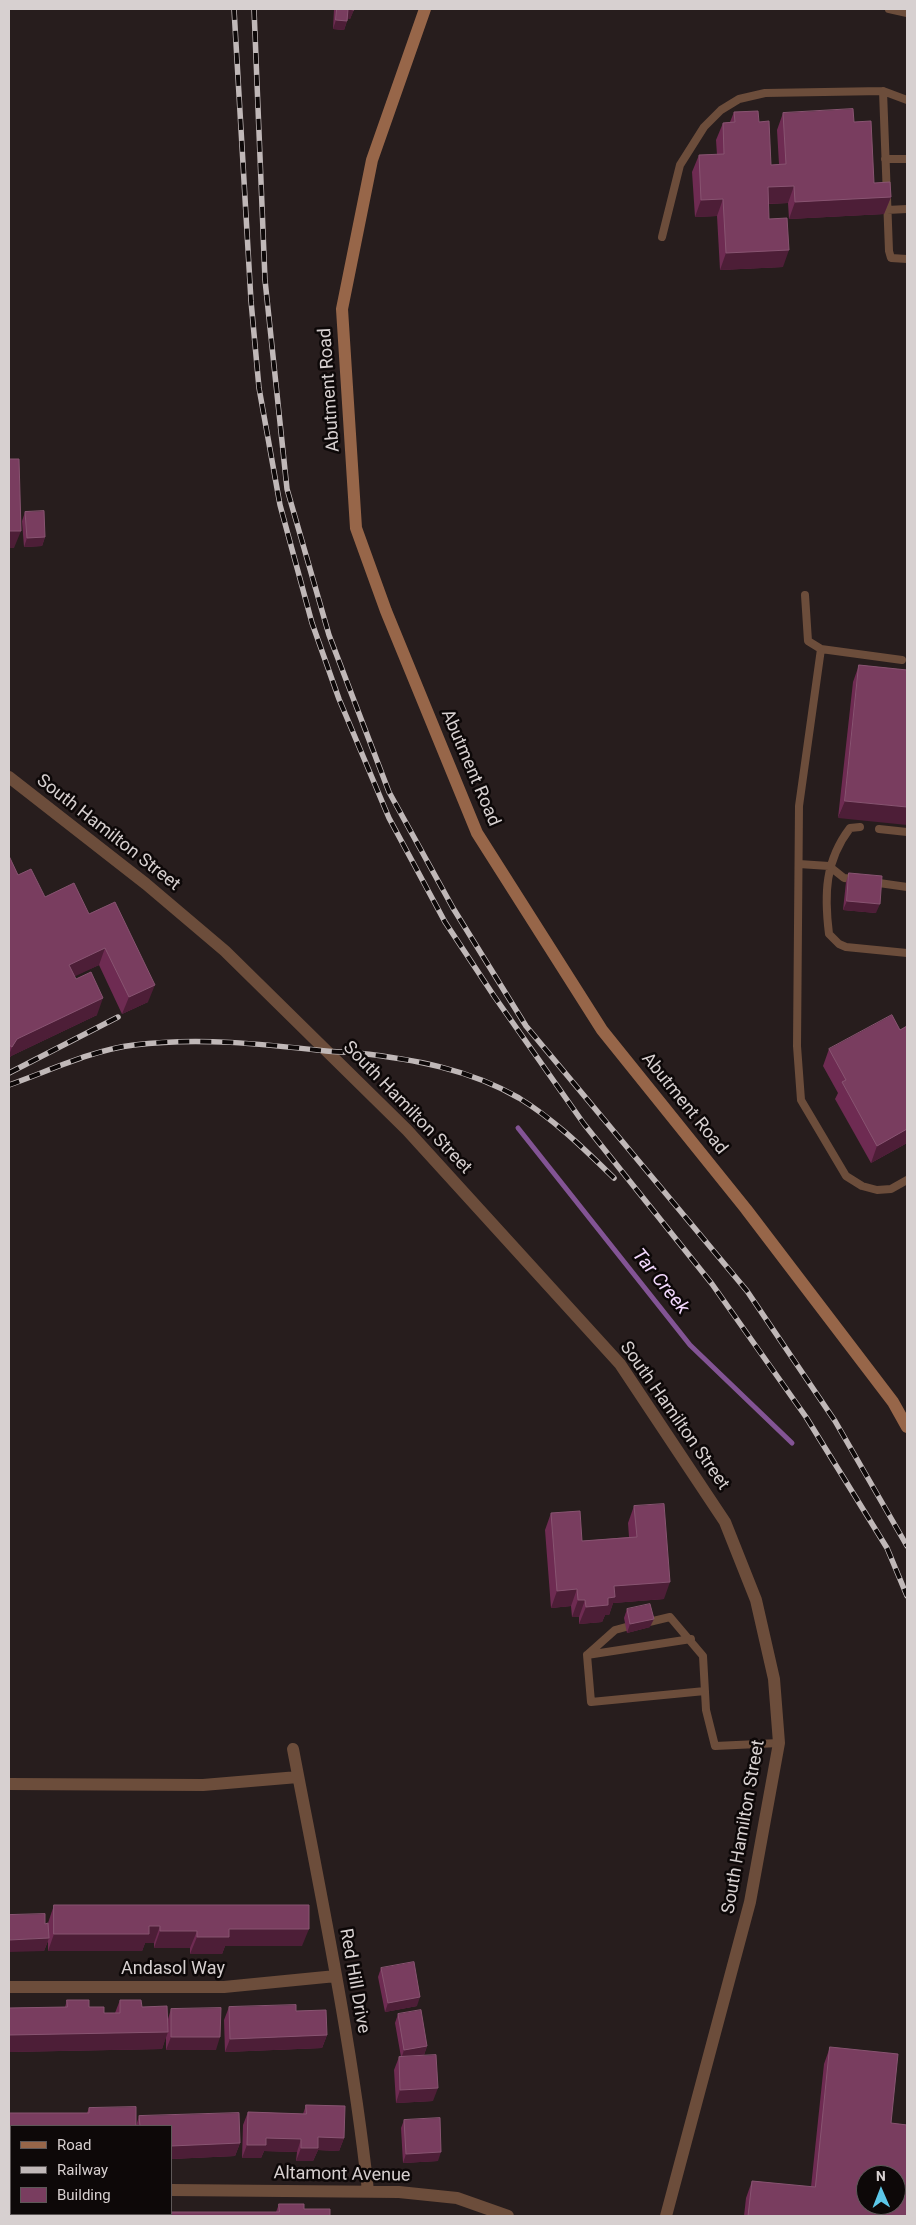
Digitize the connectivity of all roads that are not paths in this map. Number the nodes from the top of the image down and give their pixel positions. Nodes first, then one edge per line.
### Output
1 (425, 9) edge
2 (889, 9) edge
3 (907, 13) edge
4 (883, 91) junction
5 (907, 100) edge
6 (886, 159) junction
7 (907, 159) edge
8 (907, 209) edge
9 (887, 210) junction
10 (662, 237) dead end
11 (907, 259) edge
12 (805, 595) dead end
13 (820, 649) junction
14 (902, 660) dead end
15 (9, 777) edge
16 (860, 827) dead end
17 (879, 829) dead end
18 (907, 832) edge
19 (799, 864) junction
20 (829, 866) junction
21 (907, 886) edge
22 (907, 953) edge
23 (907, 1180) edge
24 (907, 1427) edge
25 (649, 1622) edge
26 (626, 1627) dead end
27 (690, 1639) junction
28 (587, 1655) junction
29 (705, 1691) junction
30 (779, 1744) junction
31 (293, 1749) dead end
32 (298, 1777) junction
33 (9, 1784) edge
34 (336, 1976) junction
35 (9, 1987) edge
36 (172, 2190) edge
37 (368, 2191) junction
38 (508, 2216) edge
39 (666, 2216) edge

1 - 24 main road, Abutment Road
2 - 3 lane
4 - 5 lane
4 - 6 lane
4 - 10 lane
6 - 7 lane
6 - 9 lane
8 - 9 lane
9 - 11 lane
12 - 13 lane
13 - 14 lane
13 - 19 lane
15 - 30 street, South Hamilton Street
16 - 20 lane
17 - 18 lane
19 - 20 lane
19 - 23 lane
20 - 21 lane
20 - 22 lane
25 - 27 lane
26 - 28 lane
27 - 28 lane
27 - 29 lane
28 - 29 lane
29 - 30 lane
30 - 39 street, South Hamilton Street
31 - 32 street, Red Hill Drive
32 - 33 street
32 - 34 street, Red Hill Drive
34 - 35 street, Andasol Way
34 - 37 street, Red Hill Drive
36 - 37 street, Altamont Avenue
37 - 38 street, Altamont Avenue

